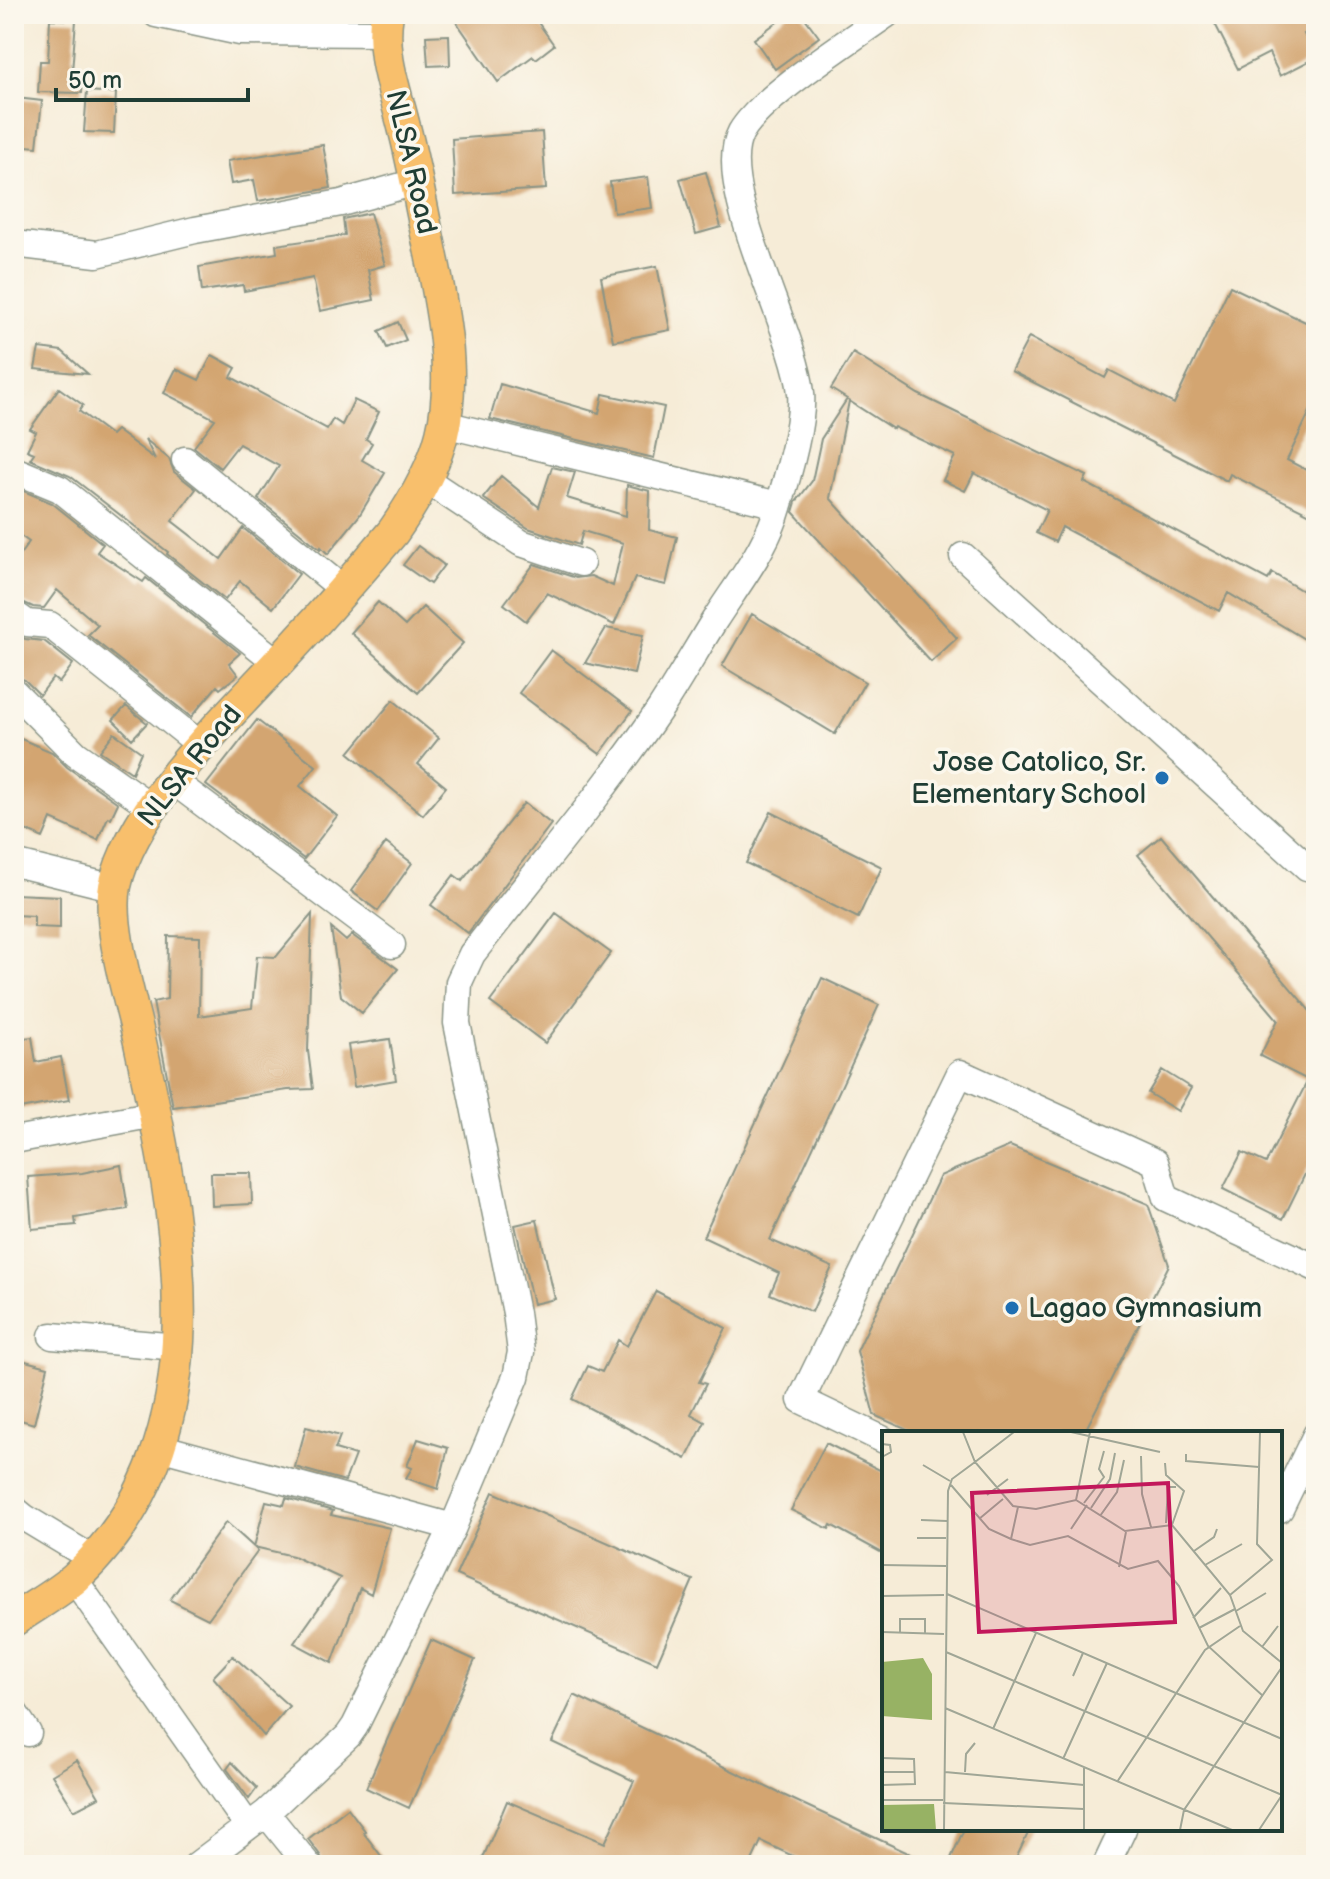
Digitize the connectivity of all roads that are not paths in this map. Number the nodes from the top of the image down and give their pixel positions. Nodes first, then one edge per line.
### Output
1 (156, 14) edge
2 (887, 14) edge
3 (386, 24) edge
4 (416, 182) junction
5 (14, 244) edge
6 (444, 424) junction
7 (185, 460) dead end
8 (14, 470) edge
9 (425, 479) junction
10 (778, 505) junction
11 (963, 556) dead end
12 (581, 563) dead end
13 (344, 590) junction
14 (14, 614) edge
15 (278, 663) junction
16 (14, 692) edge
17 (202, 746) junction
18 (173, 781) junction
19 (153, 808) junction
20 (14, 863) edge
21 (1307, 867) dead end
22 (115, 888) junction
23 (392, 945) dead end
24 (155, 1114) junction
25 (14, 1140) edge
26 (1316, 1268) edge
27 (52, 1336) dead end
28 (178, 1347) junction
29 (1316, 1435) edge
30 (882, 1439) edge
31 (159, 1447) junction
32 (1282, 1505) edge
33 (14, 1509) edge
34 (453, 1527) junction
35 (83, 1569) junction
36 (14, 1620) edge
37 (257, 1820) junction
38 (1122, 1831) edge
39 (197, 1865) edge
40 (308, 1865) edge
41 (1106, 1865) edge

1 - 3 street
2 - 10 street
3 - 4 main road, NLSA Road
4 - 5 street
4 - 6 main road, NLSA Road
6 - 9 main road, NLSA Road
6 - 10 street
7 - 13 street
8 - 15 street
9 - 12 street
9 - 13 main road, NLSA Road
10 - 34 street
11 - 21 street
13 - 15 main road, NLSA Road
14 - 17 street
15 - 17 main road, NLSA Road
16 - 19 street
17 - 18 main road, NLSA Road
18 - 19 main road, NLSA Road
18 - 23 street
19 - 22 main road, NLSA Road
20 - 22 street
22 - 24 main road, NLSA Road
24 - 25 street
24 - 28 main road, NLSA Road
26 - 30 street
27 - 28 street
28 - 31 main road, NLSA Road
29 - 32 street
31 - 34 street
31 - 35 main road, NLSA Road
33 - 35 street
34 - 37 street
35 - 36 main road, NLSA Road
35 - 37 street
37 - 39 street
37 - 40 street
38 - 41 street

